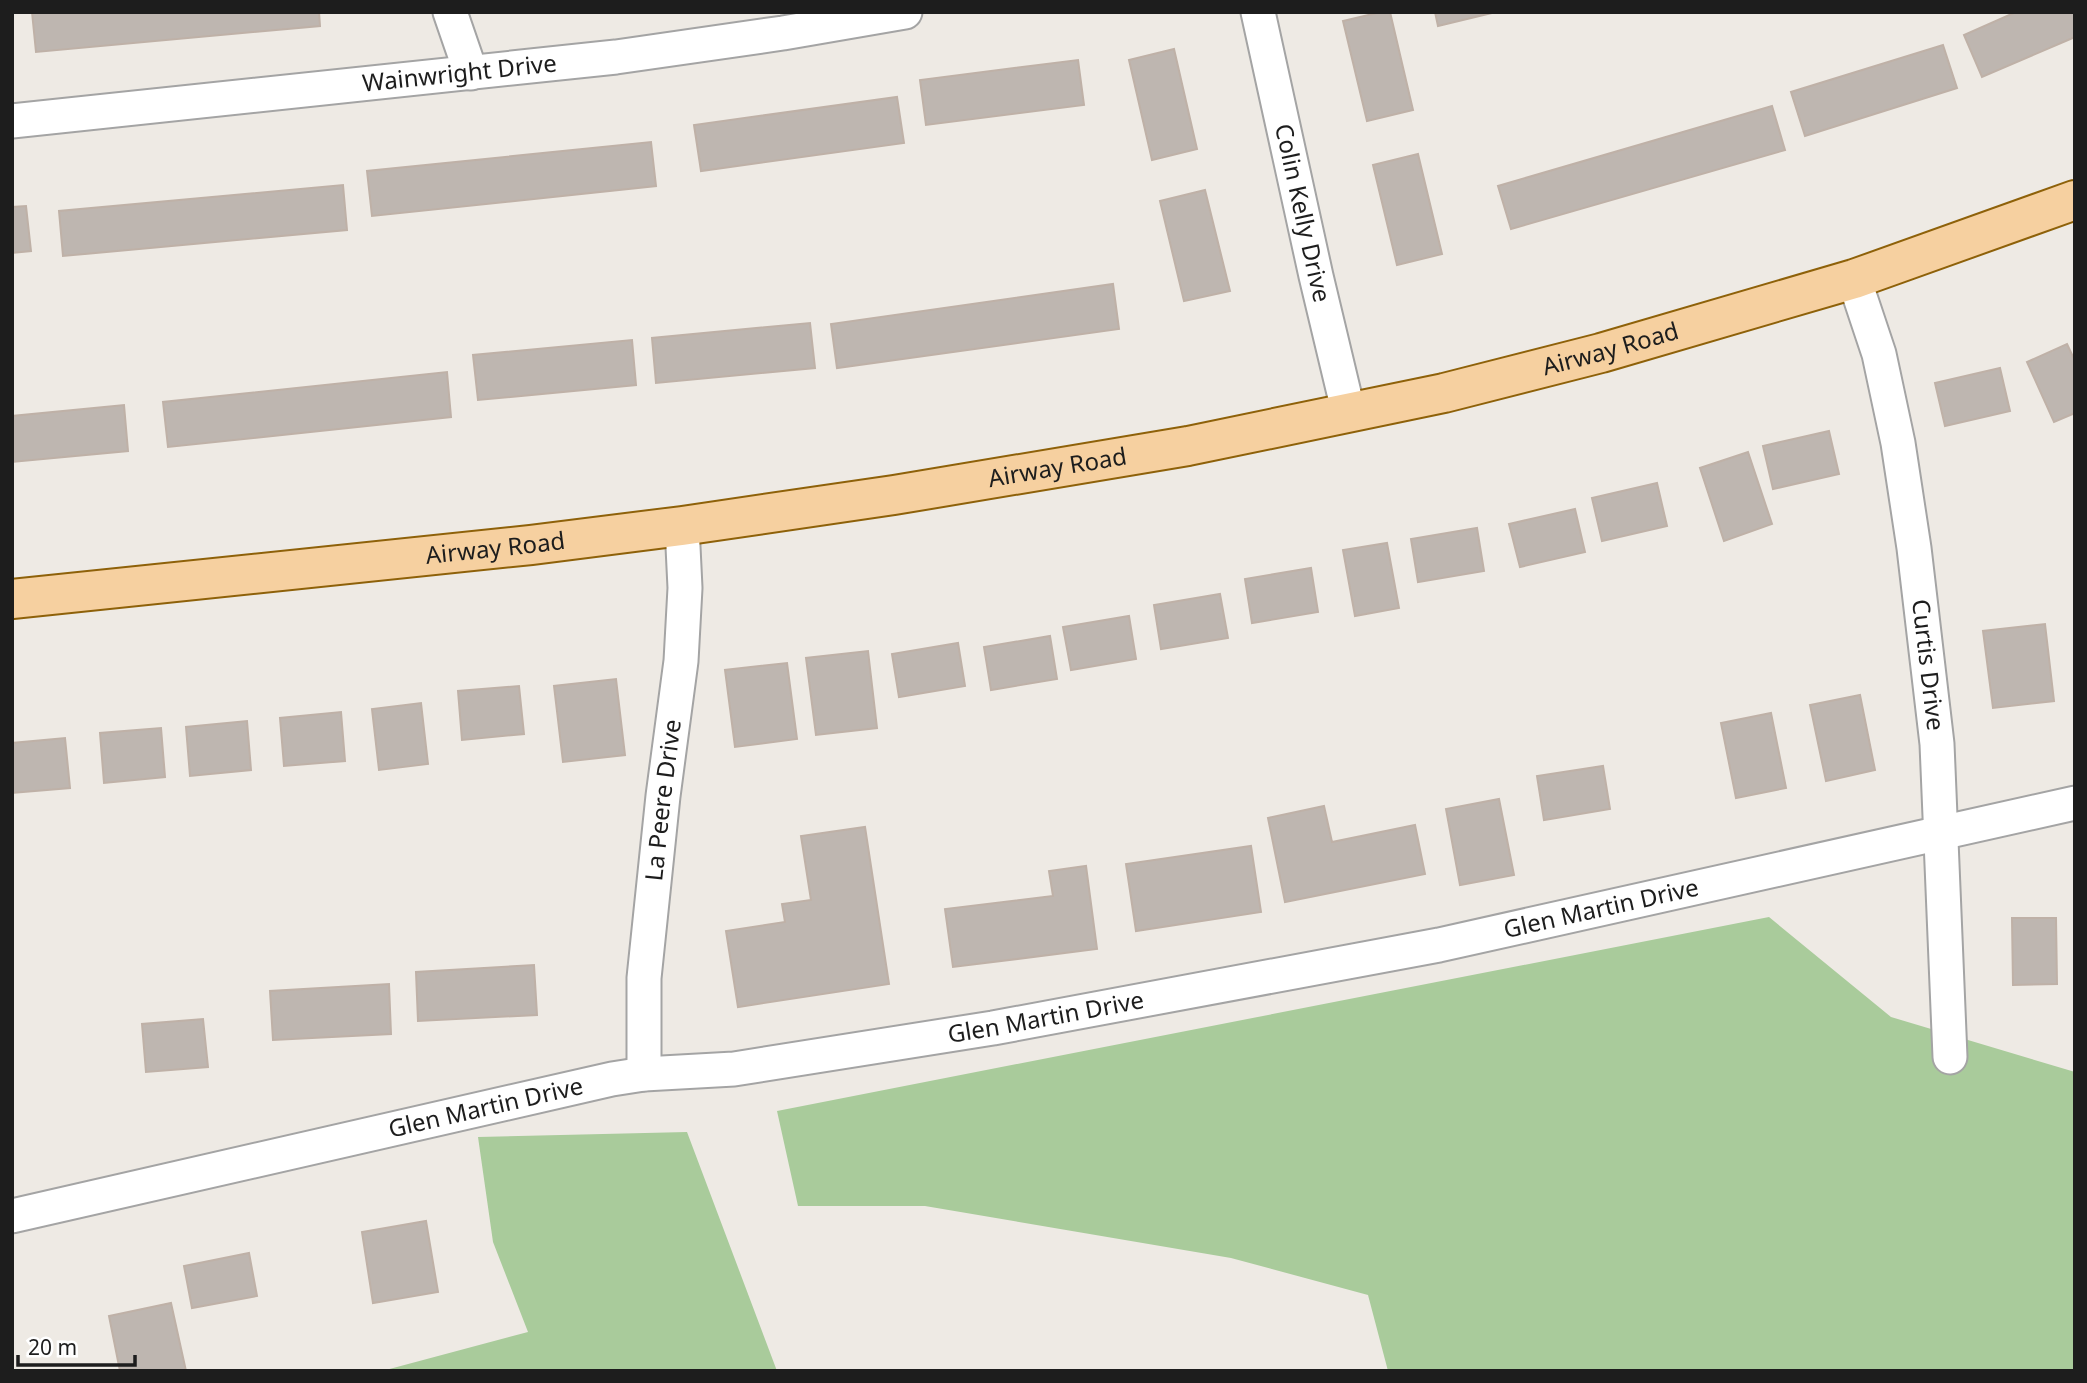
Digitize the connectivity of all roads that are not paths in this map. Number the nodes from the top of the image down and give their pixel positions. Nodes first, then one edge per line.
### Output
1 (450, 12) edge
2 (905, 12) edge
3 (1258, 12) edge
4 (471, 73) junction
5 (12, 121) edge
6 (2075, 201) edge
7 (1854, 279) junction
8 (1349, 414) junction
9 (682, 526) junction
10 (12, 599) edge
11 (2075, 803) edge
12 (1942, 834) junction
13 (1951, 1057) dead end
14 (644, 1074) junction
15 (12, 1216) edge

1 - 4 street
2 - 4 street, Wainwright Drive
3 - 8 street, Colin Kelly Drive
4 - 5 street, Wainwright Drive
6 - 7 main road, Airway Road
7 - 8 main road, Airway Road
7 - 12 street, Curtis Drive
8 - 9 main road, Airway Road
9 - 10 main road, Airway Road
9 - 14 street, La Peere Drive
11 - 12 street, Glen Martin Drive
12 - 13 street, Curtis Drive
12 - 14 street, Glen Martin Drive
14 - 15 street, Glen Martin Drive

